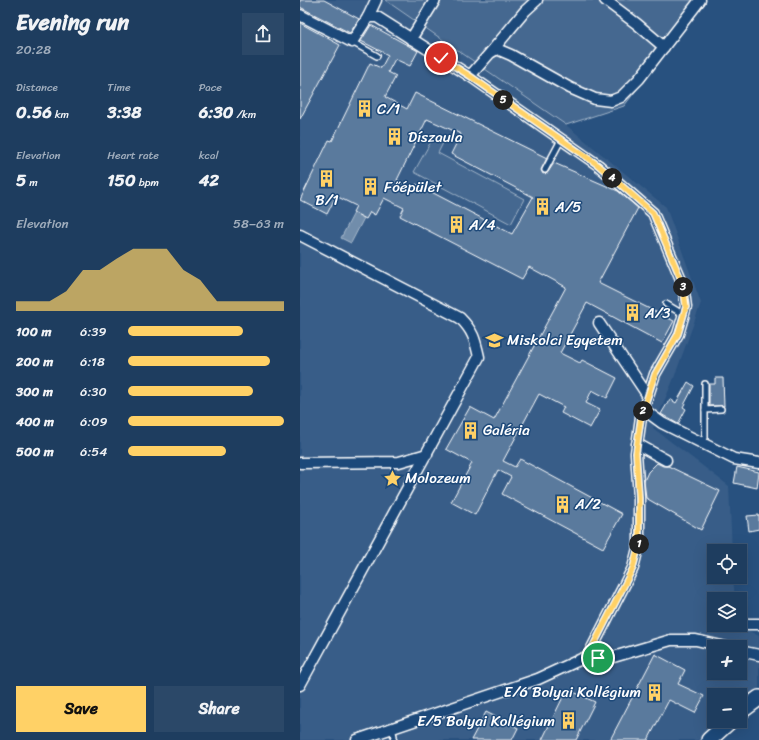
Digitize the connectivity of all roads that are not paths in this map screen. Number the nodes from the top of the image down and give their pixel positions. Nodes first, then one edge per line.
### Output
1 (376, 0) edge
2 (435, 0) edge
3 (537, 0) edge
4 (604, 0) edge
5 (700, 0) edge
6 (300, 15) edge
7 (368, 17) junction
8 (411, 39) junction
9 (352, 42) junction
10 (664, 48) junction
11 (490, 53) junction
12 (377, 56) dead end
13 (470, 76) junction
14 (561, 140) junction
15 (545, 170) dead end
16 (300, 234) edge
17 (666, 304) dead end
18 (684, 315) junction
19 (599, 323) dead end
20 (705, 384) dead end
21 (648, 396) junction
22 (643, 409) junction
23 (721, 409) dead end
24 (705, 410) junction
25 (699, 442) junction
26 (637, 444) junction
27 (427, 454) junction
28 (666, 460) dead end
29 (300, 463) edge
30 (759, 464) edge
31 (747, 624) edge
32 (759, 624) edge
33 (707, 643) edge
34 (747, 652) edge
35 (759, 655) edge
36 (588, 656) junction
37 (300, 685) edge
38 (759, 698) edge
39 (747, 707) edge
40 (392, 728) junction
41 (722, 728) edge
42 (357, 740) edge
43 (393, 740) edge
44 (709, 740) edge

1 - 7 street
2 - 8 street
3 - 11 street
4 - 10 street
5 - 10 street
6 - 9 street
7 - 8 street
7 - 9 street
8 - 13 street
9 - 12 lane
10 - 11 street
11 - 13 street
13 - 14 street
14 - 15 lane
14 - 18 street
16 - 27 street
17 - 18 lane
18 - 21 street
19 - 21 street
20 - 24 lane
21 - 22 street
22 - 25 street
22 - 26 street
23 - 24 lane
24 - 25 lane
25 - 30 street
26 - 28 street
26 - 36 street
27 - 29 street
27 - 37 street
31 - 32 street
33 - 36 street
34 - 35 street
36 - 40 street
38 - 39 main road
40 - 42 street
40 - 43 lane
41 - 44 main road

